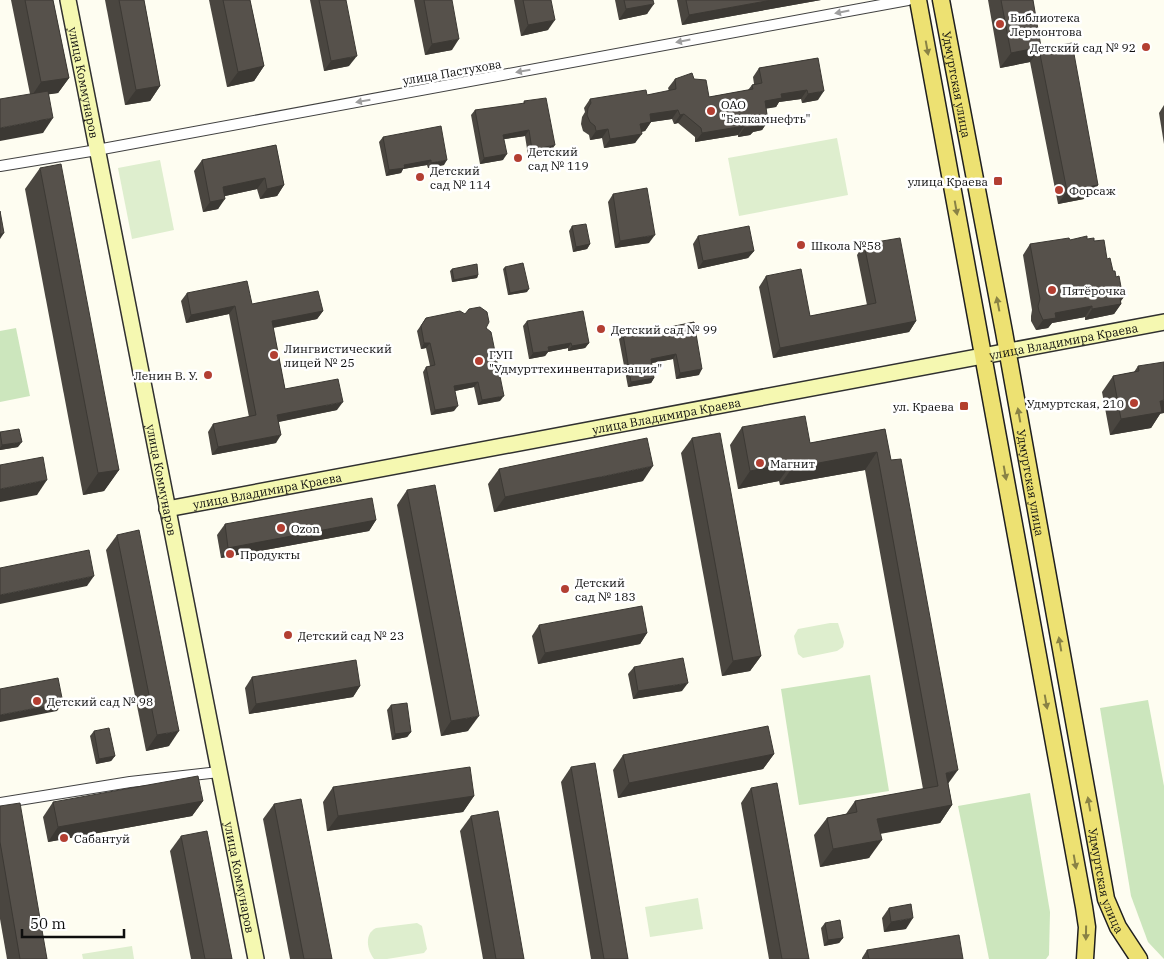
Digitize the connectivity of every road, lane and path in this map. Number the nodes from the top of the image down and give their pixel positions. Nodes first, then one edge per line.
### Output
1 (68, 0) edge
2 (908, 0) edge
3 (918, 0) edge
4 (942, 0) edge
5 (97, 150) junction
6 (0, 166) edge
7 (1164, 322) edge
8 (1007, 352) junction
9 (984, 356) junction
10 (167, 509) junction
11 (219, 772) junction
12 (0, 803) edge
13 (256, 959) edge
14 (1084, 959) edge
15 (1139, 959) edge

1 - 5 street, улица Коммунаров
2 -> 5 street, улица Пастухова
3 -> 9 main road, Удмуртская улица
8 -> 4 main road, Удмуртская улица
5 - 6 street, улица Пастухова
5 - 10 street, улица Коммунаров
7 - 8 street, улица Владимира Краева
8 - 9 street, улица Владимира Краева
15 -> 8 main road, Удмуртская улица
9 - 10 street, улица Владимира Краева
9 -> 14 main road, Удмуртская улица
10 - 11 street, улица Коммунаров
11 - 12 street
11 - 13 street, улица Коммунаров

